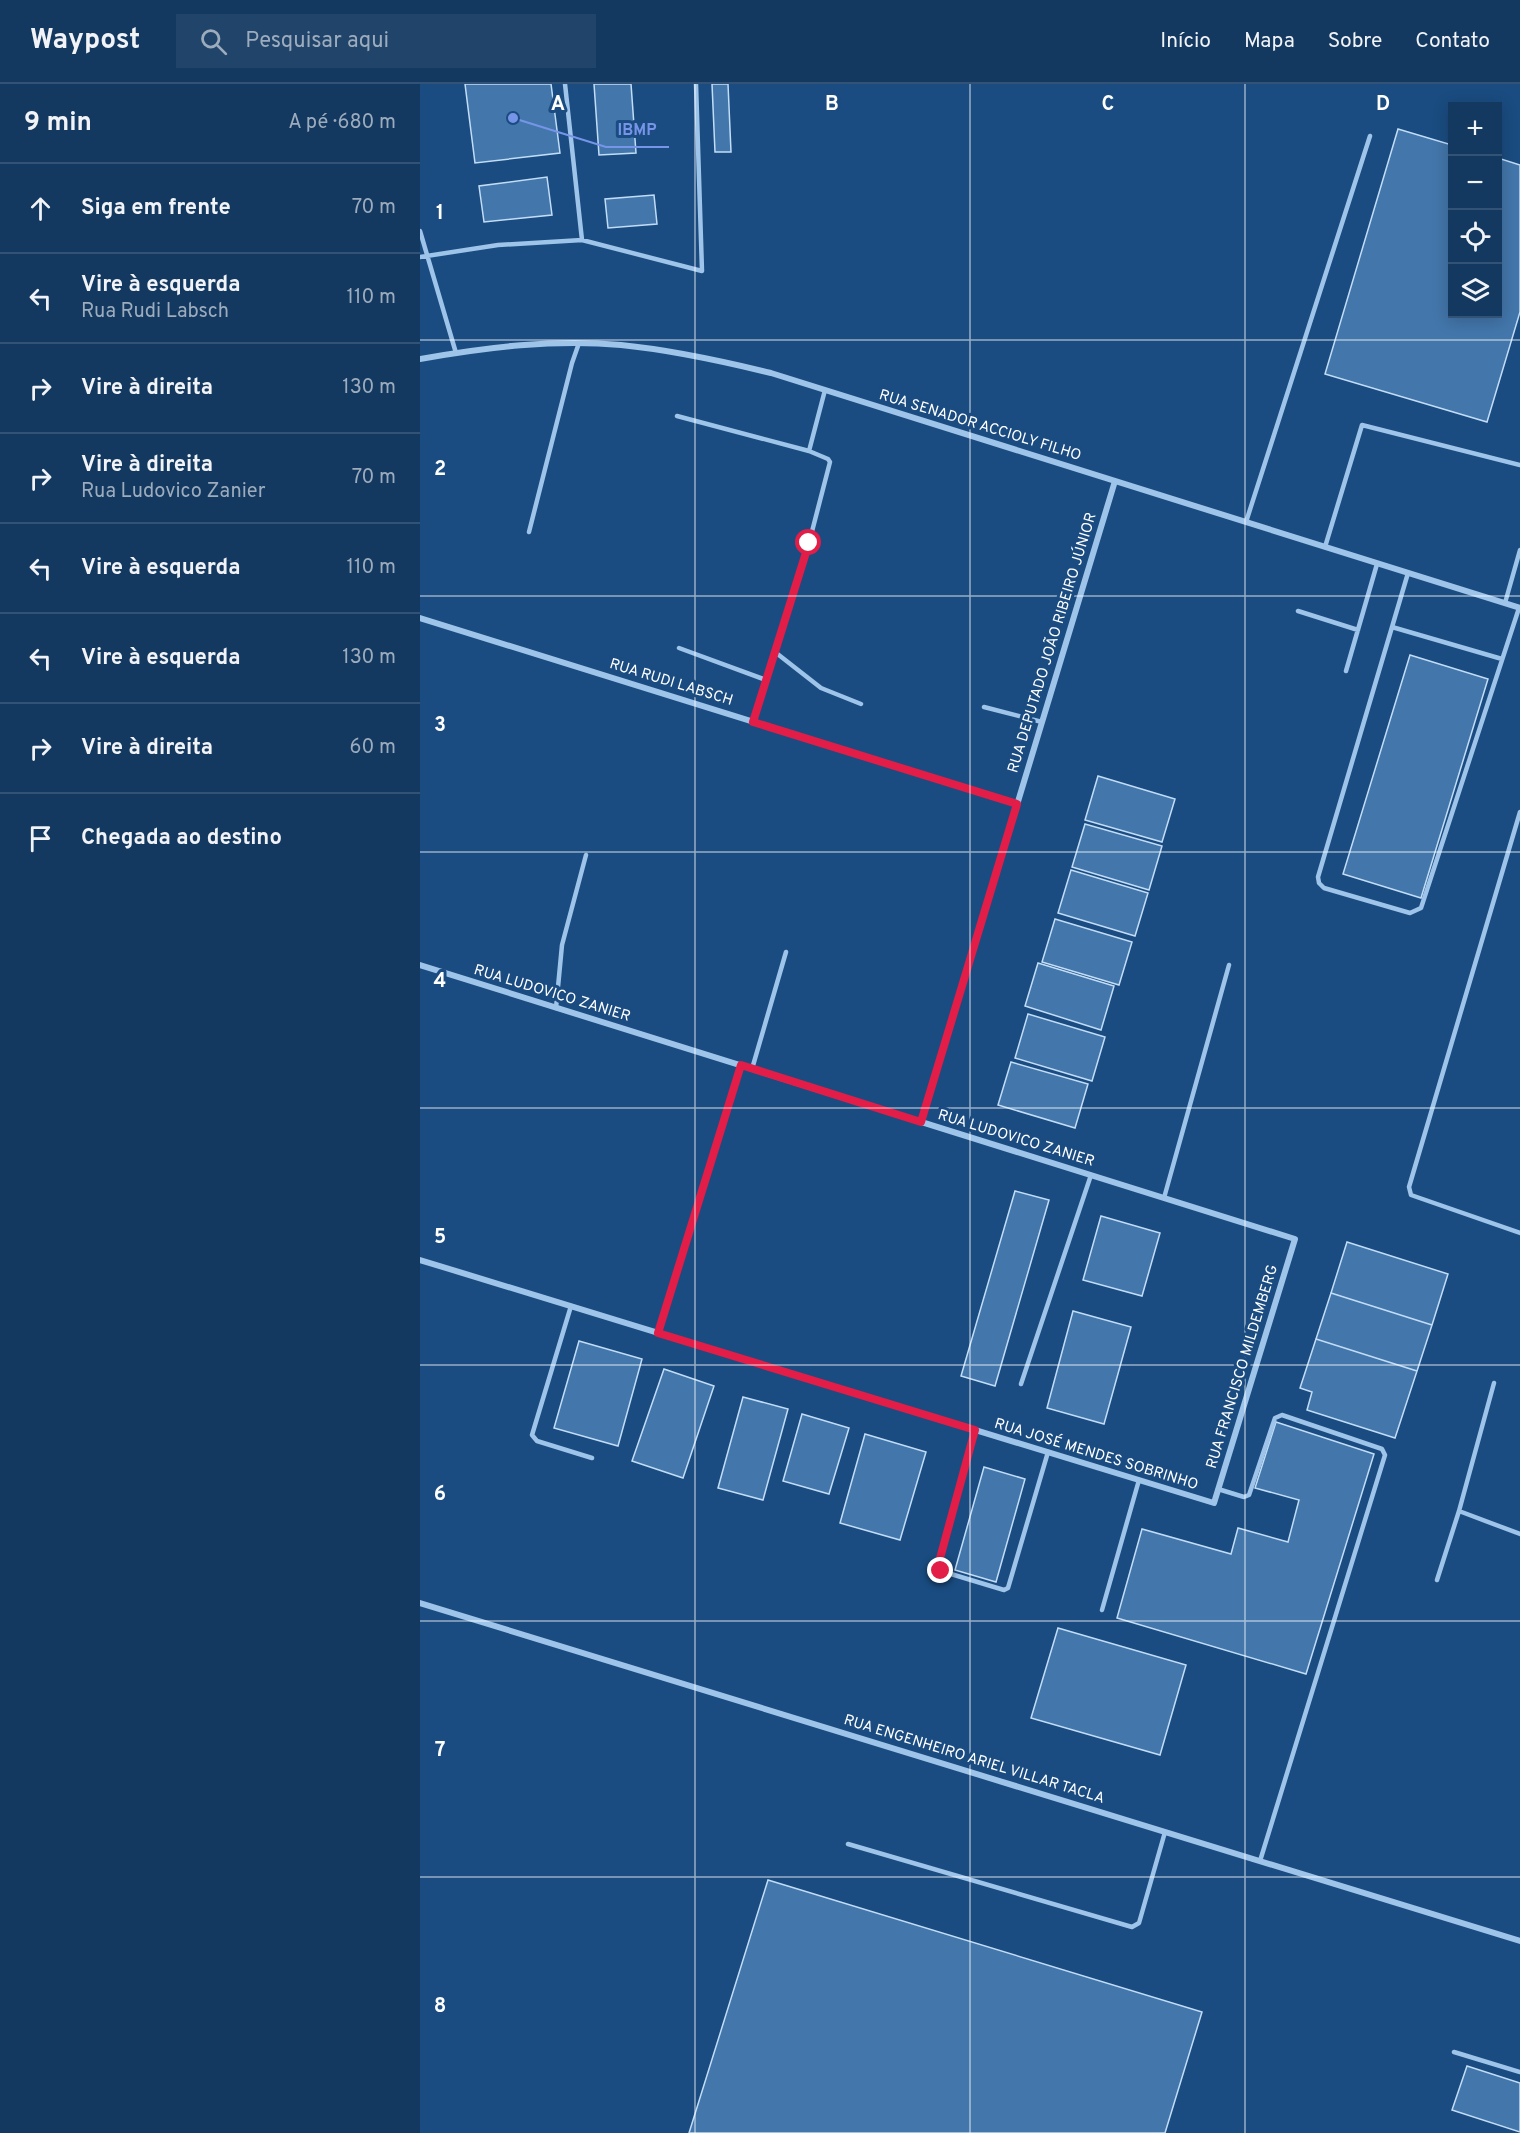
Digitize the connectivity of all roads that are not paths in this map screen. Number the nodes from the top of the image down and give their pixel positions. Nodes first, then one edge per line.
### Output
1 (565, 84) edge
2 (696, 84) edge
3 (1370, 136) dead end
4 (420, 231) edge
5 (582, 240) junction
6 (427, 255) junction
7 (420, 257) edge
8 (579, 343) junction
9 (456, 352) junction
10 (420, 359) edge
11 (825, 390) junction
12 (677, 416) dead end
13 (809, 451) junction
14 (1520, 465) edge
15 (1115, 481) junction
16 (1246, 522) junction
17 (529, 532) dead end
18 (1325, 547) junction
19 (1520, 550) edge
20 (1377, 564) junction
21 (1408, 573) junction
22 (1505, 603) junction
23 (1520, 608) edge
24 (1298, 611) dead end
25 (420, 618) edge
26 (1392, 627) junction
27 (1358, 630) junction
28 (679, 648) dead end
29 (775, 652) junction
30 (1502, 659) junction
31 (1346, 671) dead end
32 (766, 680) junction
33 (861, 704) dead end
34 (984, 707) dead end
35 (753, 722) junction
36 (1042, 722) junction
37 (1017, 804) junction
38 (1520, 812) edge
39 (586, 855) dead end
40 (786, 952) dead end
41 (420, 965) edge
42 (1229, 965) dead end
43 (556, 1008) junction
44 (741, 1065) junction
45 (752, 1069) junction
46 (921, 1122) junction
47 (1091, 1175) junction
48 (1164, 1198) junction
49 (1520, 1233) edge
50 (1295, 1239) joint
51 (420, 1260) edge
52 (571, 1306) junction
53 (658, 1333) junction
54 (1494, 1383) dead end
55 (1022, 1384) dead end
56 (975, 1430) junction
57 (1048, 1452) junction
58 (592, 1458) dead end
59 (1139, 1480) junction
60 (1218, 1489) junction
61 (1214, 1503) joint
62 (1459, 1511) junction
63 (1520, 1534) edge
64 (1437, 1580) dead end
65 (420, 1603) edge
66 (1102, 1610) dead end
67 (1165, 1832) junction
68 (848, 1844) dead end
69 (1260, 1861) junction
70 (1520, 1941) edge
71 (1454, 2052) dead end
72 (1520, 2072) edge

1 - 5 lane
2 - 5 lane
3 - 16 lane
4 - 6 lane
5 - 6 lane
6 - 7 lane
6 - 9 lane
8 - 9 street, RUA SENADOR ACCIOLY FILHO
8 - 11 street, RUA SENADOR ACCIOLY FILHO
8 - 17 lane
9 - 10 street, RUA SENADOR ACCIOLY FILHO
11 - 13 lane
11 - 15 street, RUA SENADOR ACCIOLY FILHO
12 - 13 lane
13 - 29 lane
14 - 18 lane
15 - 16 street, RUA SENADOR ACCIOLY FILHO
15 - 36 street, RUA DEPUTADO JOÃO RIBEIRO JÚNIOR
16 - 18 street, RUA SENADOR ACCIOLY FILHO
18 - 20 street, RUA SENADOR ACCIOLY FILHO
19 - 22 lane
20 - 21 street, RUA SENADOR ACCIOLY FILHO
20 - 27 lane
21 - 22 street, RUA SENADOR ACCIOLY FILHO
21 - 26 lane
22 - 23 street, RUA SENADOR ACCIOLY FILHO
23 - 30 lane
24 - 27 lane
25 - 35 street, RUA RUDI LABSCH
26 - 30 lane
26 - 30 lane
27 - 31 lane
28 - 32 lane
29 - 32 lane
29 - 33 lane
32 - 35 lane
34 - 36 lane
35 - 37 street, RUA RUDI LABSCH
36 - 37 street, RUA DEPUTADO JOÃO RIBEIRO JÚNIOR
37 - 46 street, RUA DEPUTADO JOÃO RIBEIRO JÚNIOR
38 - 49 lane
39 - 43 lane
40 - 45 lane
41 - 43 street, RUA LUDOVICO ZANIER
42 - 48 lane
43 - 44 street, RUA LUDOVICO ZANIER
44 - 45 street, RUA LUDOVICO ZANIER
44 - 53 street
45 - 46 street, RUA LUDOVICO ZANIER
46 - 47 street, RUA LUDOVICO ZANIER
47 - 48 street, RUA LUDOVICO ZANIER
47 - 55 lane
48 - 50 street, RUA LUDOVICO ZANIER
50 - 60 street, RUA FRANCISCO MILDEMBERG
51 - 52 street, RUA JOSÉ MENDES SOBRINHO
52 - 53 street, RUA JOSÉ MENDES SOBRINHO
52 - 58 lane
53 - 56 street, RUA JOSÉ MENDES SOBRINHO
54 - 62 lane
56 - 57 street, RUA JOSÉ MENDES SOBRINHO
56 - 57 lane
57 - 59 street, RUA JOSÉ MENDES SOBRINHO
59 - 61 street, RUA JOSÉ MENDES SOBRINHO
59 - 66 lane
60 - 61 street, RUA FRANCISCO MILDEMBERG
60 - 69 lane
62 - 63 lane
62 - 64 lane
65 - 67 street, RUA ENGENHEIRO ARIEL VILLAR TACLA
67 - 68 lane
67 - 69 street, RUA ENGENHEIRO ARIEL VILLAR TACLA
69 - 70 street, RUA ENGENHEIRO ARIEL VILLAR TACLA
71 - 72 lane

